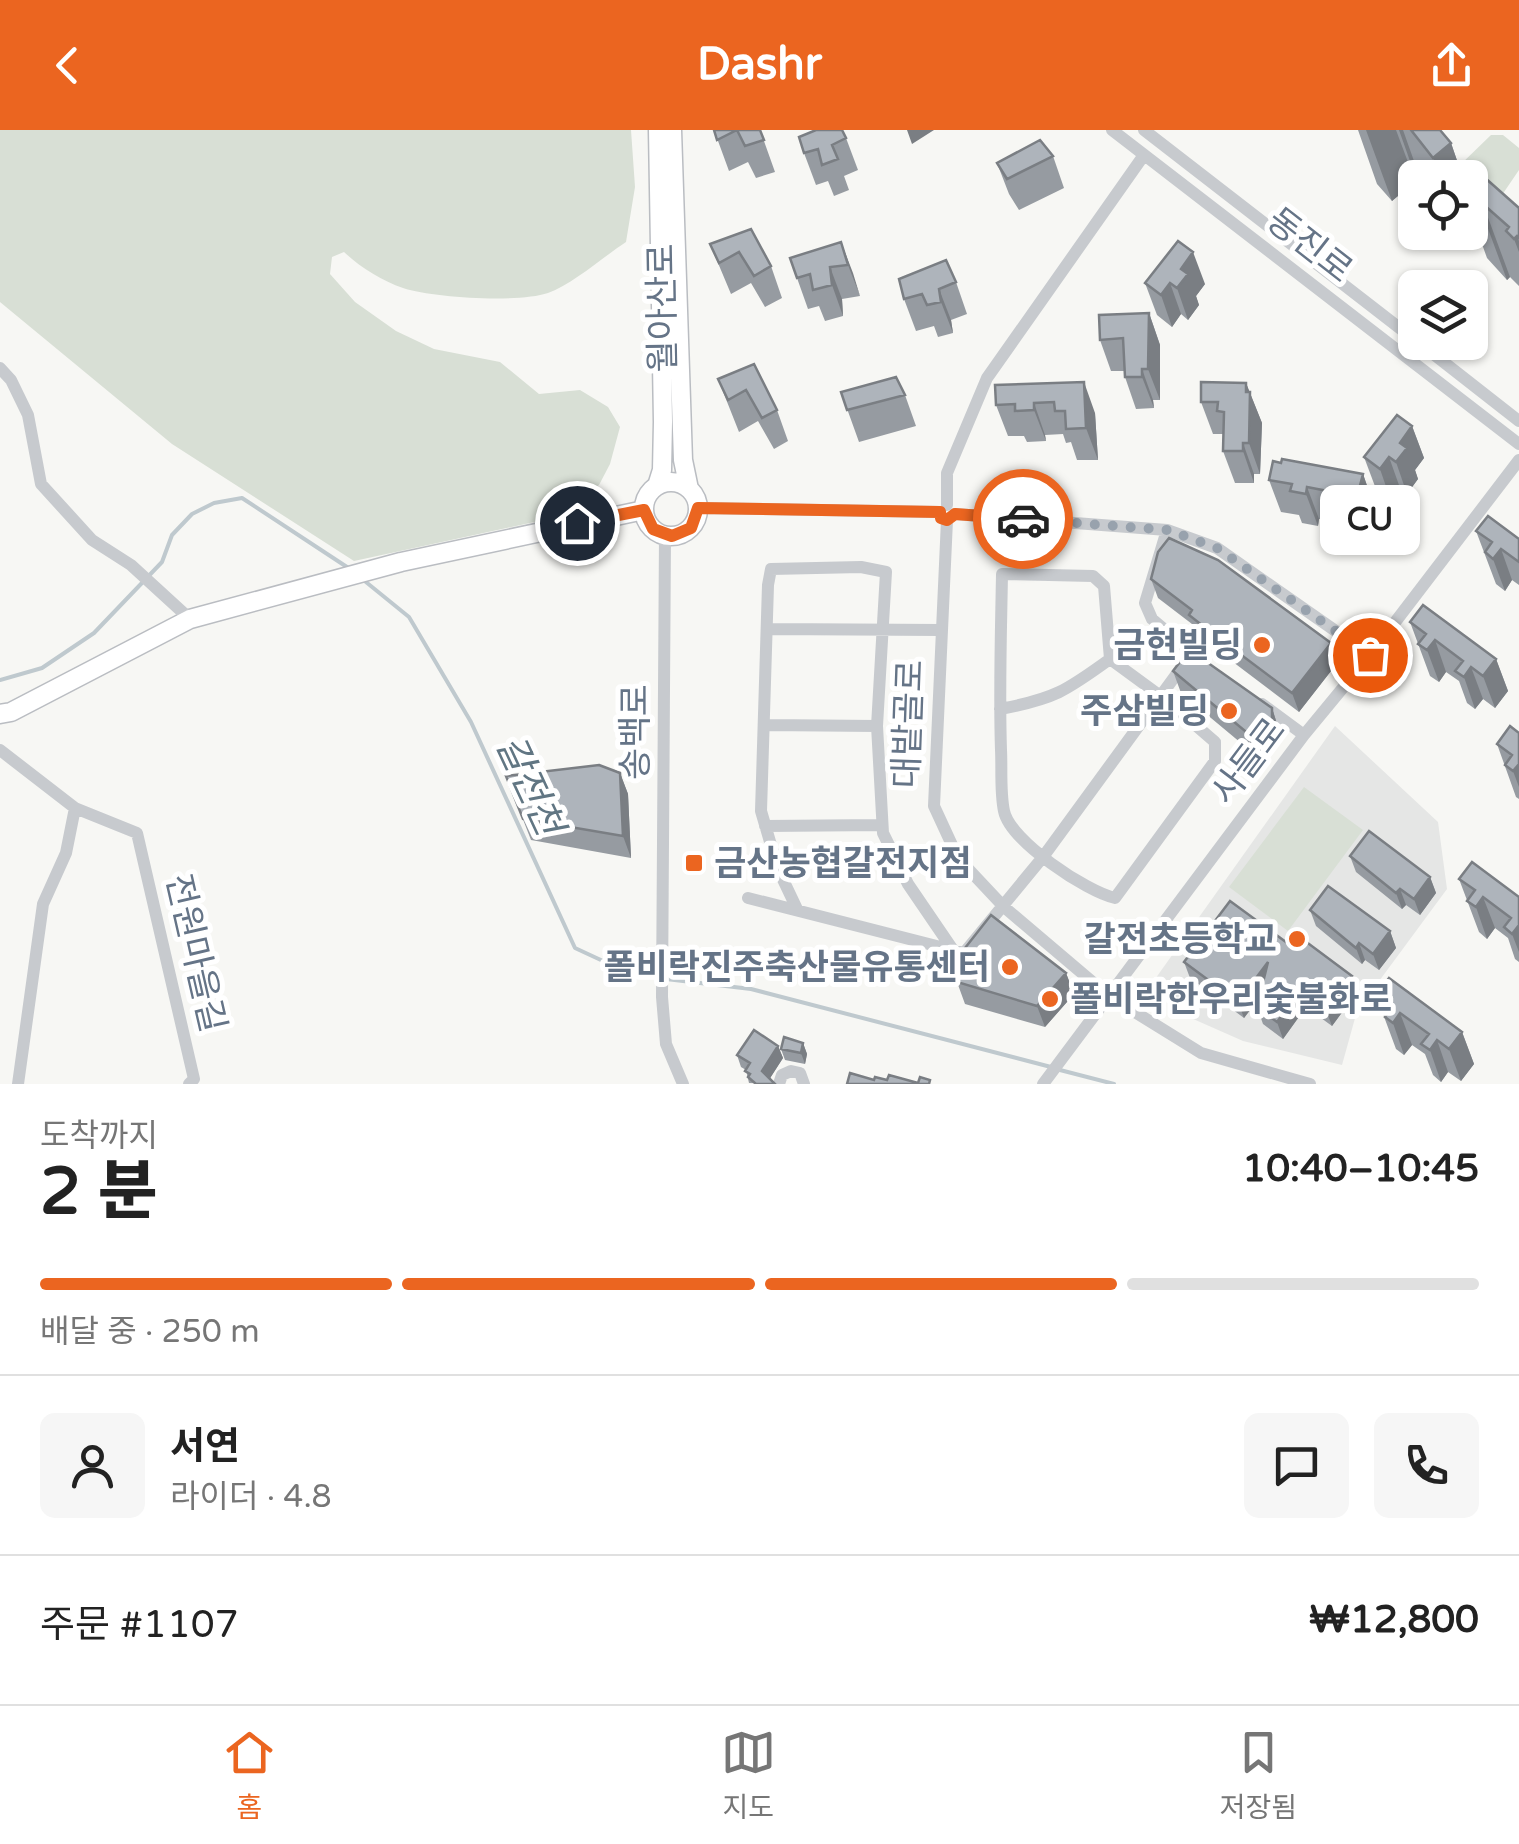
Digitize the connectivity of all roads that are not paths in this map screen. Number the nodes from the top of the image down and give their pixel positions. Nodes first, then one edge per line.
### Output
1 (658, 130) edge
2 (672, 130) edge
3 (1112, 130) edge
4 (1144, 130) edge
5 (1126, 141) junction
6 (1144, 155) junction
7 (1136, 168) junction
8 (1160, 168) junction
9 (1398, 327) edge
10 (1440, 360) edge
11 (0, 368) edge
12 (1519, 421) edge
13 (1516, 442) edge
14 (1519, 460) edge
15 (656, 486) junction
16 (689, 488) junction
17 (698, 508) junction
18 (644, 510) junction
19 (947, 513) junction
20 (1168, 530) junction
21 (665, 535) junction
22 (190, 619) junction
23 (767, 628) junction
24 (884, 629) junction
25 (941, 630) junction
26 (1370, 655) junction
27 (1110, 659) junction
28 (1247, 693) edge
29 (1161, 696) junction
30 (1000, 709) junction
31 (4, 717) edge
32 (764, 725) junction
33 (877, 726) junction
34 (1304, 735) junction
35 (0, 750) edge
36 (75, 808) junction
37 (882, 825) junction
38 (765, 826) junction
39 (1043, 856) junction
40 (748, 898) dead end
41 (1004, 907) junction
42 (796, 909) junction
43 (953, 950) junction
44 (1109, 996) junction
45 (18, 1084) edge
46 (188, 1084) edge
47 (682, 1084) edge
48 (780, 1084) edge
49 (804, 1084) edge
50 (1042, 1084) edge
51 (1310, 1084) edge

1 - 15 main road, 월아산로
2 - 16 main road
3 - 5 street, 동진로
4 - 9 street, 동진로
5 - 6 street, 동진로
5 - 7 street
6 - 7 street, 대밭골로
6 - 8 street, 동진로
7 - 8 street
7 - 19 street, 대밭골로
8 - 13 street, 동진로
10 - 12 street, 동진로
11 - 22 street
13 - 14 street
14 - 26 street, 사들로
15 - 16 main road
15 - 18 main road
16 - 17 main road
17 - 19 street
17 - 21 main road
18 - 21 main road
18 - 22 main road
19 - 20 street
19 - 25 street, 대밭골로
20 - 26 street
20 - 29 street
21 - 47 street, 송백로
22 - 31 main road
23 - 24 street
23 - 24 street
23 - 32 street
24 - 25 street
24 - 33 street
25 - 41 street, 대밭골로
26 - 34 street, 사들로
27 - 29 street
27 - 30 street
27 - 30 street
28 - 34 street
29 - 39 street
29 - 39 street
30 - 39 street
32 - 33 street
32 - 38 street
33 - 37 street
34 - 44 street, 사들로
35 - 36 street
36 - 45 street
36 - 46 street, 전원마을길
37 - 38 street
37 - 43 street
38 - 42 street
39 - 41 street
40 - 42 street
41 - 43 street
41 - 44 street, 대밭골로
42 - 43 street
44 - 50 street, 사들로
44 - 51 street, 대밭골로
48 - 49 street

